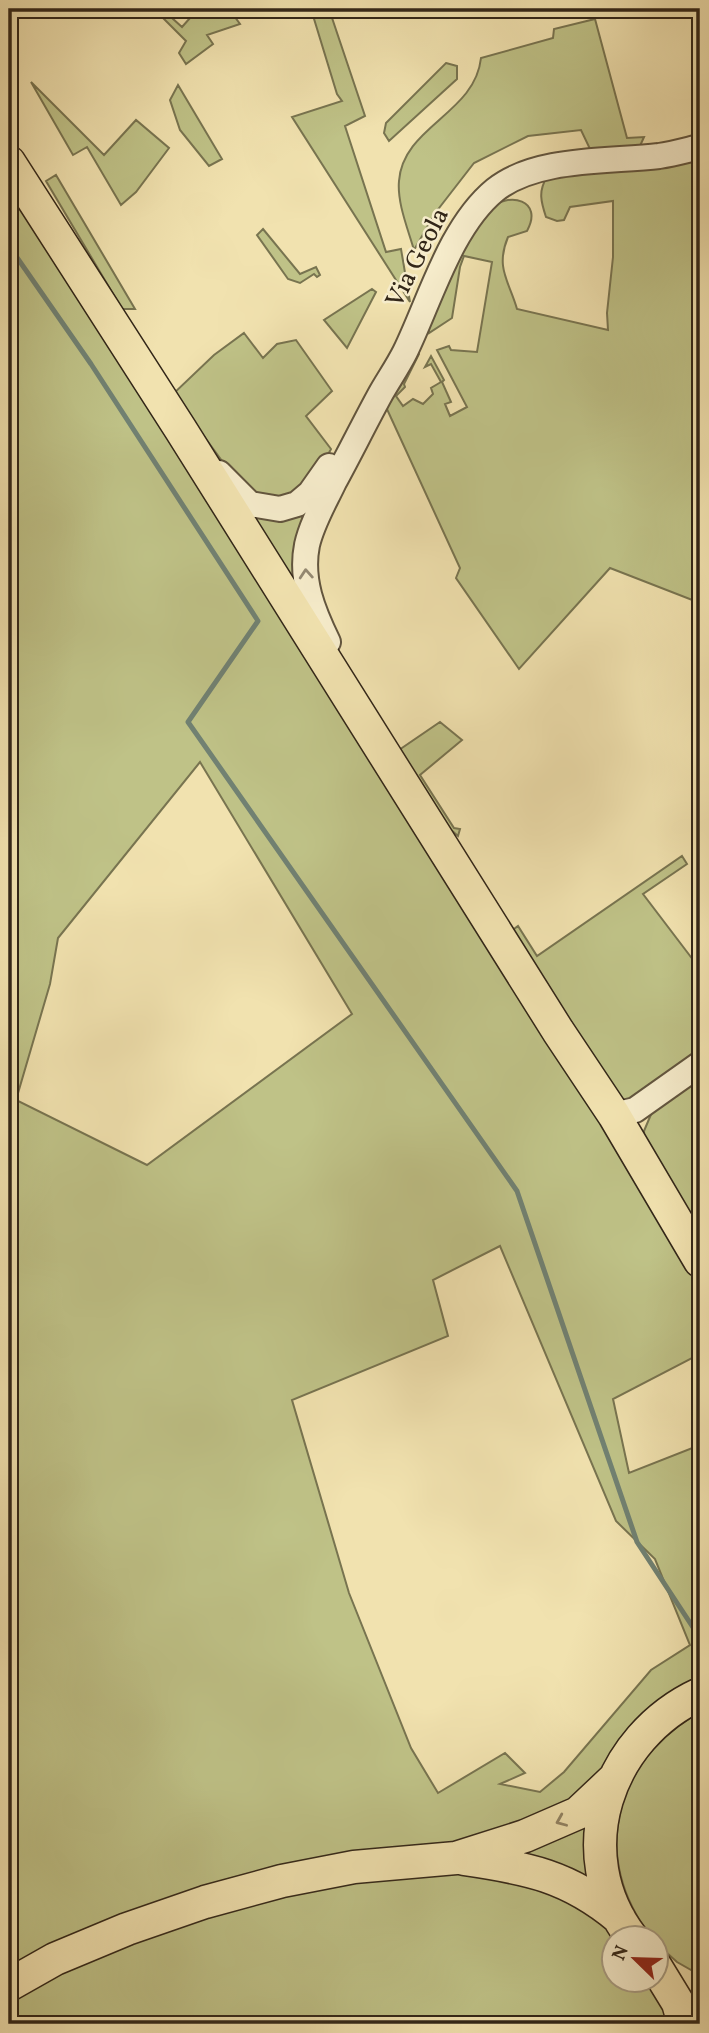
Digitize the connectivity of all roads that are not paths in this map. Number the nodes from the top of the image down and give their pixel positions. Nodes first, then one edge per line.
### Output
1 (700, 147) edge
2 (9, 162) edge
3 (380, 395) junction
4 (181, 430) junction
5 (368, 727) junction
6 (693, 1069) edge
7 (614, 1115) junction
8 (632, 1146) junction
9 (700, 1261) edge
10 (700, 1694) edge
11 (614, 1779) junction
12 (456, 1858) junction
13 (621, 1924) edge
14 (623, 1924) edge
15 (670, 1975) edge
16 (9, 1984) edge
17 (670, 1990) edge
18 (700, 1991) edge
19 (684, 2024) edge

1 - 3 street, Via Geola
2 - 4 main road
3 - 4 street, Via Geola
5 -> 3 street, Via Geola
4 - 5 main road
5 - 7 main road
6 - 7 street
6 - 8 street
7 - 8 main road
8 - 9 main road
10 - 11 main road
11 -> 12 main road
11 - 14 main road
12 - 13 main road
12 - 16 main road
15 - 18 main road
17 - 19 main road

